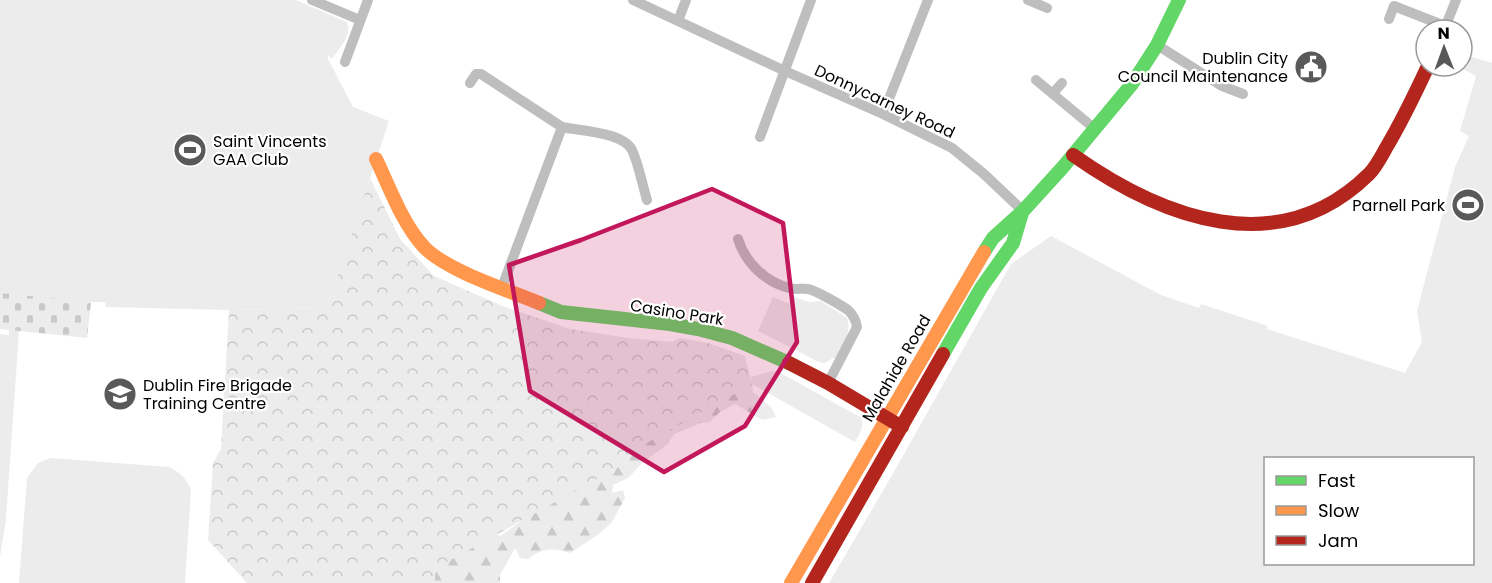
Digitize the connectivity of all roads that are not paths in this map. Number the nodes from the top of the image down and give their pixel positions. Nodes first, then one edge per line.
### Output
1 (312, 0) edge
2 (368, 0) edge
3 (633, 0) edge
4 (686, 0) edge
5 (811, 0) edge
6 (928, 0) edge
7 (1028, 0) edge
8 (1179, 0) edge
9 (1456, 0) edge
10 (1047, 8) dead end
11 (1421, 18) edge
12 (1448, 18) edge
13 (1389, 19) dead end
14 (360, 20) junction
15 (678, 21) junction
16 (1157, 45) junction
17 (345, 62) dead end
18 (785, 71) junction
19 (1422, 78) edge
20 (1036, 80) dead end
21 (470, 83) dead end
22 (1062, 83) dead end
23 (1053, 93) junction
24 (1244, 94) dead end
25 (883, 114) junction
26 (562, 127) junction
27 (1095, 129) junction
28 (760, 137) dead end
29 (1073, 155) junction
30 (376, 159) dead end
31 (647, 200) dead end
32 (1023, 211) junction
33 (738, 239) dead end
34 (502, 287) junction
35 (828, 383) junction
36 (887, 418) junction
37 (902, 427) junction
38 (809, 550) junction
39 (826, 558) junction
40 (791, 583) edge
41 (812, 583) edge

1 - 14 street
2 - 14 street
3 - 15 street, Donnycarney Road
4 - 15 street
5 - 18 street
6 - 25 street
7 - 10 street
8 - 16 main road, Malahide Road
9 - 12 street
11 - 13 street
14 - 17 street
15 - 18 street, Donnycarney Road
16 - 24 street
16 - 27 main road, Malahide Road
18 - 25 street, Donnycarney Road
18 - 28 street
19 - 29 main road
20 - 23 street
21 - 26 street
22 - 23 street
23 - 27 street
25 - 32 street, Donnycarney Road
26 - 31 street
26 - 34 street
27 - 29 main road, Malahide Road
29 - 32 main road, Malahide Road
30 - 34 main road, Casino Park
32 - 36 main road, Malahide Road
32 - 37 main road, Malahide Road
33 - 35 street
34 - 35 main road, Casino Park
35 - 36 main road, Casino Park
36 - 37 main road, Casino Park
36 - 38 main road, Malahide Road
37 - 39 main road, Malahide Road
38 - 39 main road
38 - 40 main road, Malahide Road
39 - 41 main road, Malahide Road

